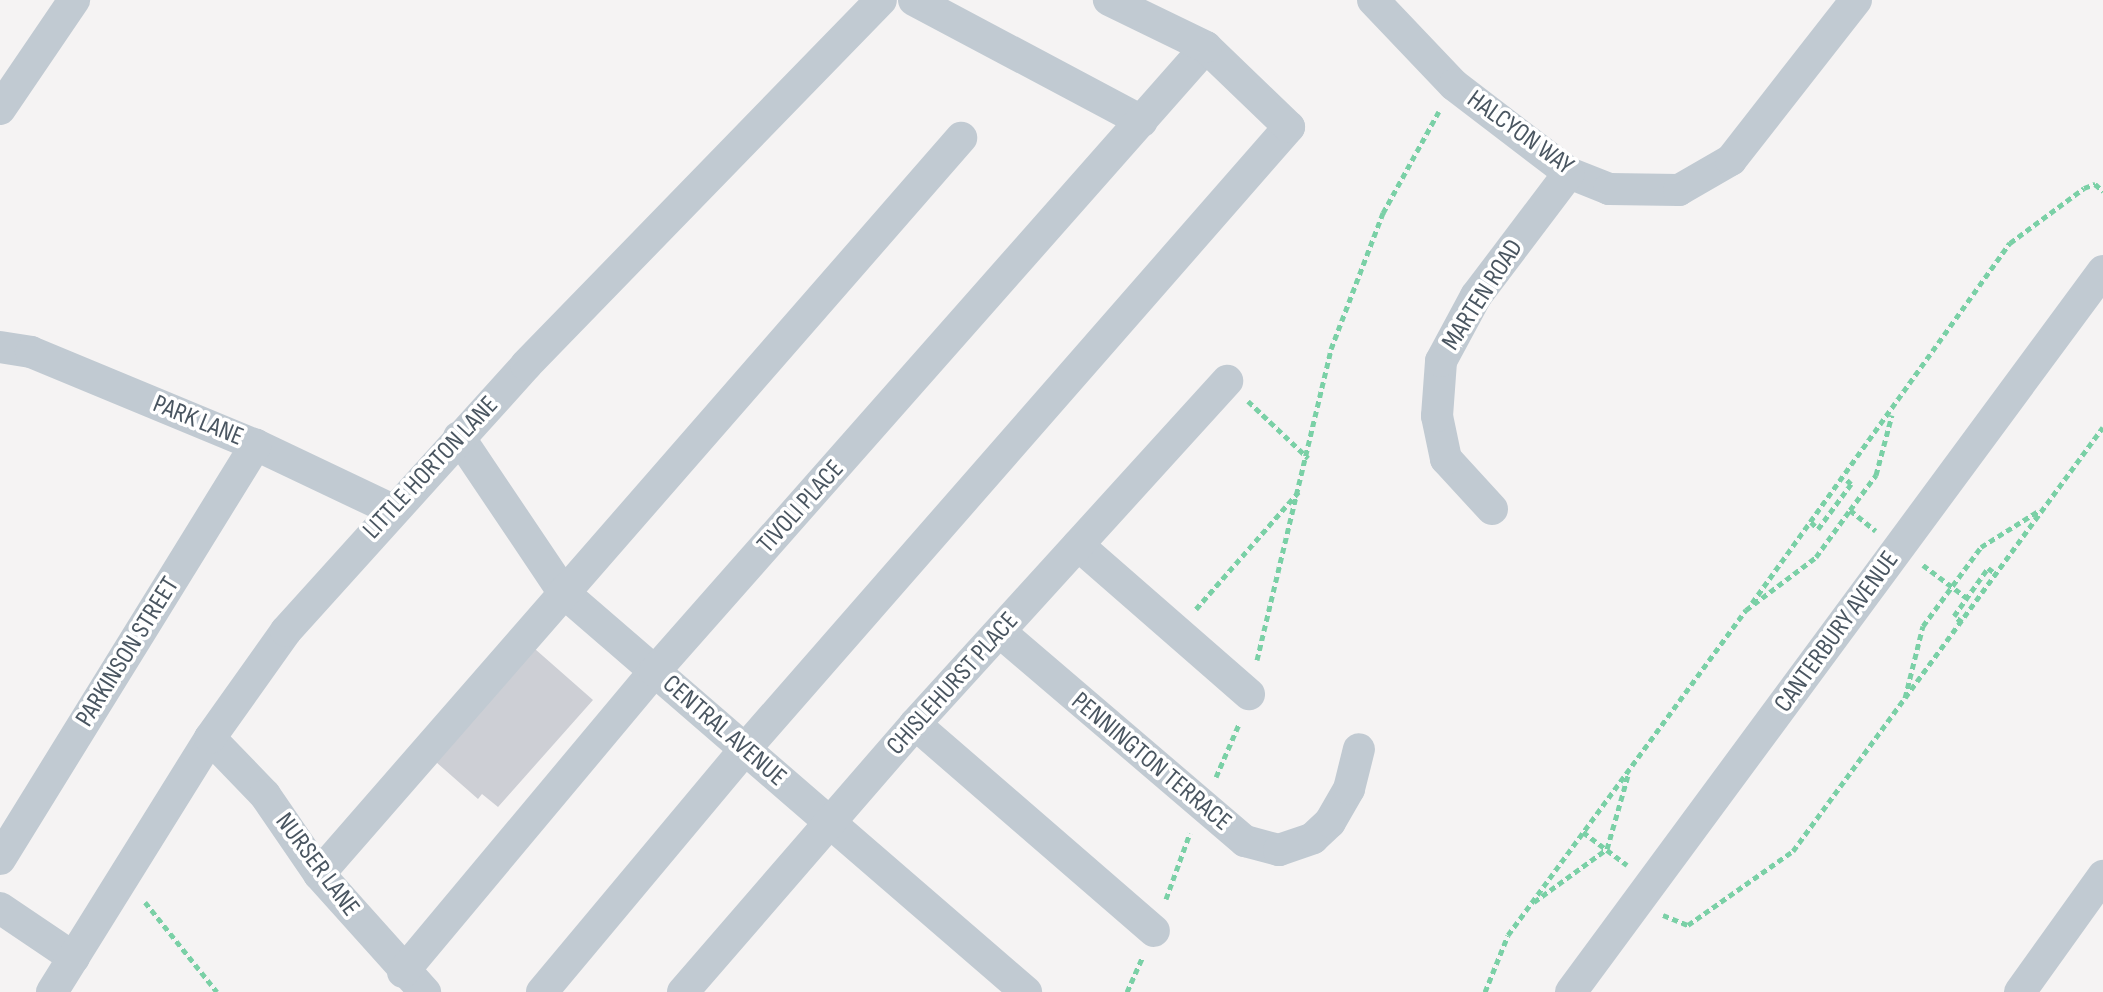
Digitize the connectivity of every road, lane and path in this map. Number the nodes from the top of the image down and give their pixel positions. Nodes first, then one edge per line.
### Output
1 (74, 0) edge
2 (881, 0) edge
3 (914, 0) edge
4 (1109, 0) edge
5 (1373, 0) edge
6 (1856, 0) edge
7 (1206, 47) junction
8 (1454, 85) junction
9 (0, 109) edge
10 (1142, 121) junction
11 (961, 138) dead end
12 (1569, 173) junction
13 (2103, 191) edge
14 (2103, 271) edge
15 (0, 347) edge
16 (1227, 381) joint
17 (1893, 410) junction
18 (2103, 427) edge
19 (459, 437) junction
20 (256, 445) junction
21 (1308, 458) junction
22 (1844, 477) junction
23 (1301, 488) junction
24 (2044, 508) junction
25 (391, 509) junction
26 (1492, 509) dead end
27 (1850, 510) junction
28 (1832, 511) junction
29 (1842, 520) junction
30 (1811, 522) junction
31 (1078, 545) junction
32 (1898, 548) junction
33 (1996, 574) junction
34 (1953, 585) junction
35 (563, 592) junction
36 (1967, 598) junction
37 (1746, 610) junction
38 (1962, 622) junction
39 (1177, 631) junction
40 (1000, 632) junction
41 (655, 671) junction
42 (1249, 694) junction
43 (1903, 704) junction
44 (915, 724) junction
45 (210, 738) junction
46 (746, 748) junction
47 (1359, 749) dead end
48 (1630, 768) junction
49 (1200, 807) junction
50 (829, 825) junction
51 (1583, 832) junction
52 (1607, 849) junction
53 (0, 859) edge
54 (319, 874) junction
55 (123, 875) junction
56 (2103, 876) edge
57 (1644, 894) junction
58 (1530, 905) junction
59 (0, 908) edge
60 (1154, 931) junction
61 (74, 958) junction
62 (414, 982) edge
63 (1011, 987) edge
64 (52, 992) edge
65 (217, 992) edge
66 (542, 992) edge
67 (683, 992) edge
68 (1127, 992) edge
69 (1485, 992) edge
70 (1571, 992) edge
71 (2020, 992) edge

1 - 9 street
2 - 19 street, LITTLE HORTON LANE
3 - 10 street
4 - 7 street
5 - 8 street, HALCYON WAY
6 - 12 street, HALCYON WAY
7 - 10 street, TIVOLI PLACE
7 - 46 street
8 - 12 street, HALCYON WAY
8 - 21 path
10 - 41 street, TIVOLI PLACE
11 - 35 street
12 - 26 street, MARTEN ROAD
13 - 17 path
14 - 32 street, CANTERBURY AVENUE
15 - 20 street, PARK LANE
16 - 21 path
16 - 31 street, CHISLEHURST PLACE
17 - 22 path
17 - 27 path
18 - 24 path
19 - 25 street, LITTLE HORTON LANE
19 - 35 street, CENTRAL AVENUE
20 - 25 street, PARK LANE
20 - 53 street, PARKINSON STREET
21 - 23 path
22 - 28 path
22 - 30 path
23 - 39 path
23 - 42 path
24 - 33 path
24 - 34 path
25 - 45 street, LITTLE HORTON LANE
27 - 29 path
27 - 32 path
28 - 29 path
28 - 30 path
29 - 37 path
30 - 37 path
31 - 39 street
31 - 40 street, CHISLEHURST PLACE
32 - 34 path
32 - 57 street, CANTERBURY AVENUE
33 - 36 path
33 - 38 path
34 - 36 path
34 - 43 path
35 - 41 street, CENTRAL AVENUE
35 - 54 street
36 - 38 path
37 - 48 path
38 - 43 path
39 - 42 street
40 - 44 street, CHISLEHURST PLACE
40 - 49 street, PENNINGTON TERRACE
41 - 46 street, CENTRAL AVENUE
41 - 62 street, TIVOLI PLACE
42 - 49 path
43 - 57 path
44 - 50 street, CHISLEHURST PLACE
44 - 60 street
45 - 54 street, NURSER LANE
45 - 55 street, LITTLE HORTON LANE
46 - 50 street, CENTRAL AVENUE
46 - 66 street
47 - 49 street, PENNINGTON TERRACE
48 - 51 path
48 - 52 path
49 - 60 path
50 - 63 street, CENTRAL AVENUE
50 - 67 street, CHISLEHURST PLACE
51 - 52 path
51 - 58 path
52 - 57 path
52 - 58 path
54 - 62 street, NURSER LANE
55 - 61 street, LITTLE HORTON LANE
55 - 65 path
56 - 71 street
57 - 70 street, CANTERBURY AVENUE
58 - 69 path
59 - 61 street
60 - 68 path
61 - 64 street, LITTLE HORTON LANE

